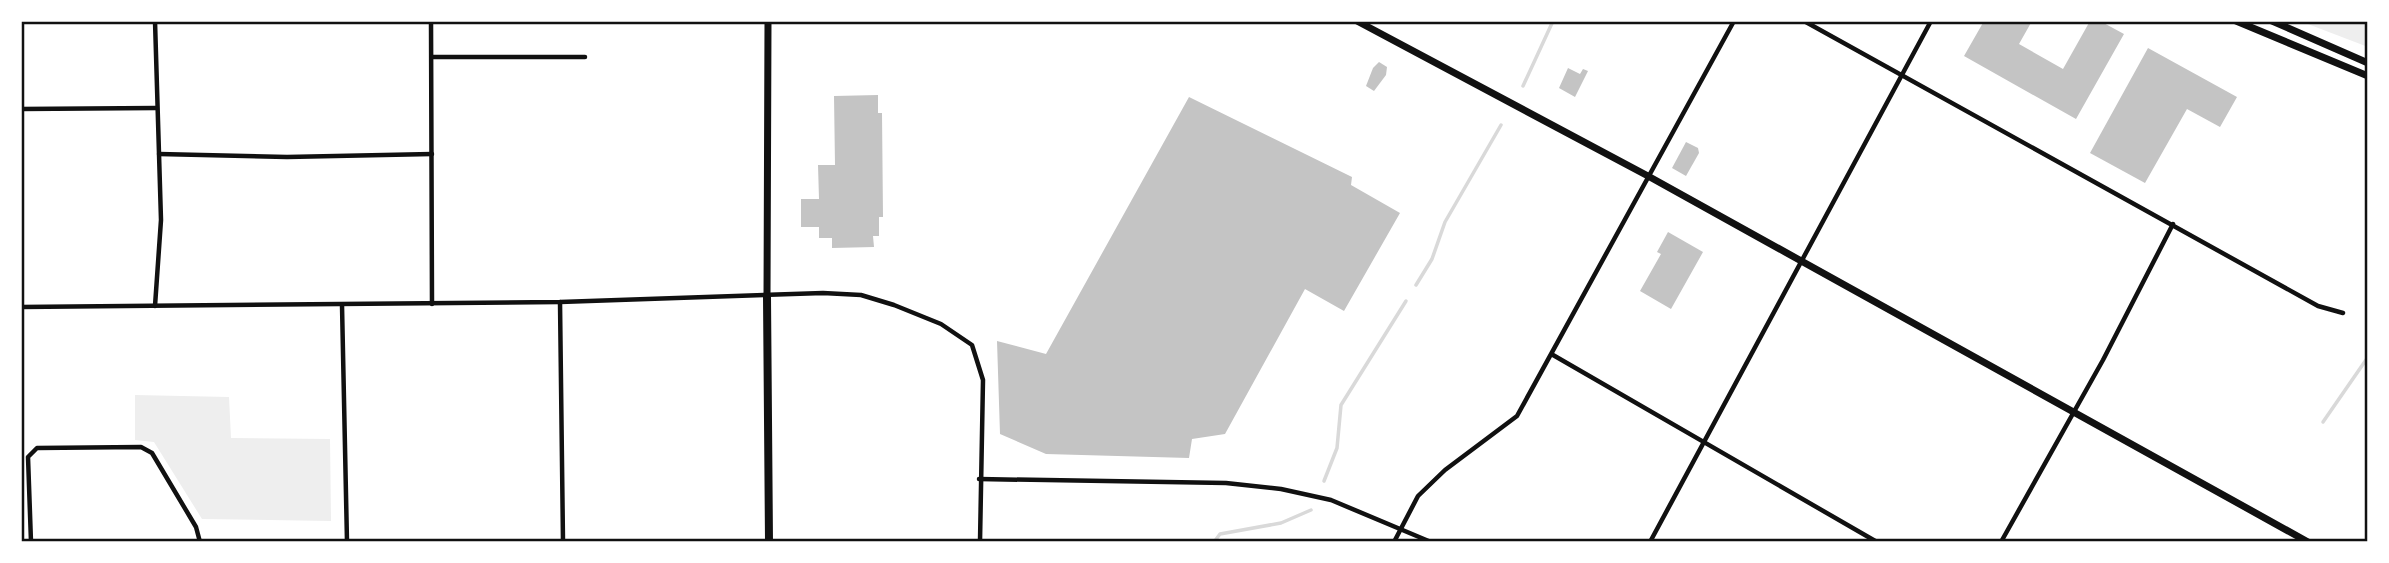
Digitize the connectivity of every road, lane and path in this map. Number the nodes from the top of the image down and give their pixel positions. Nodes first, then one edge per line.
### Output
1 (155, 21) edge
2 (431, 21) edge
3 (768, 21) edge
4 (1357, 21) edge
5 (1734, 21) edge
6 (1804, 21) edge
7 (1931, 21) edge
8 (2236, 21) edge
9 (2272, 21) edge
10 (432, 57) junction
11 (585, 57) dead end
12 (2368, 63) edge
13 (1901, 76) junction
14 (2368, 76) edge
15 (156, 108) junction
16 (21, 109) edge
17 (159, 154) junction
18 (432, 154) junction
19 (1648, 176) junction
20 (2173, 224) junction
21 (1799, 261) junction
22 (767, 297) junction
23 (560, 302) junction
24 (432, 304) junction
25 (342, 305) junction
26 (156, 306) junction
27 (21, 307) edge
28 (2343, 313) dead end
29 (1553, 355) junction
30 (2075, 411) junction
31 (1704, 443) junction
32 (979, 480) junction
33 (1399, 526) junction
34 (31, 542) edge
35 (200, 542) edge
36 (347, 542) edge
37 (562, 542) edge
38 (769, 542) edge
39 (980, 542) edge
40 (1394, 542) edge
41 (1430, 542) edge
42 (1650, 542) edge
43 (1877, 542) edge
44 (2001, 542) edge
45 (2308, 542) edge

1 - 15 street
2 - 10 street
3 - 22 main road
4 - 19 main road
5 - 19 street
6 - 13 street
7 - 13 street
8 - 14 main road
9 - 12 main road
10 - 11 street
10 - 18 street
13 - 20 street
13 - 21 street
15 - 16 street
15 - 17 street
17 - 18 street
17 - 26 street
18 - 24 street
19 - 21 main road
19 - 29 street
20 - 28 street
20 - 30 street
21 - 30 main road
21 - 31 street
22 - 23 street
22 - 32 street
22 - 38 main road
23 - 24 street
23 - 37 street
24 - 25 street
25 - 26 street
25 - 36 street
26 - 27 street
29 - 31 street
29 - 33 street
30 - 44 street
30 - 45 main road
31 - 42 street
31 - 43 street
32 - 33 street
32 - 39 street
33 - 40 street
33 - 41 street
34 - 35 street

